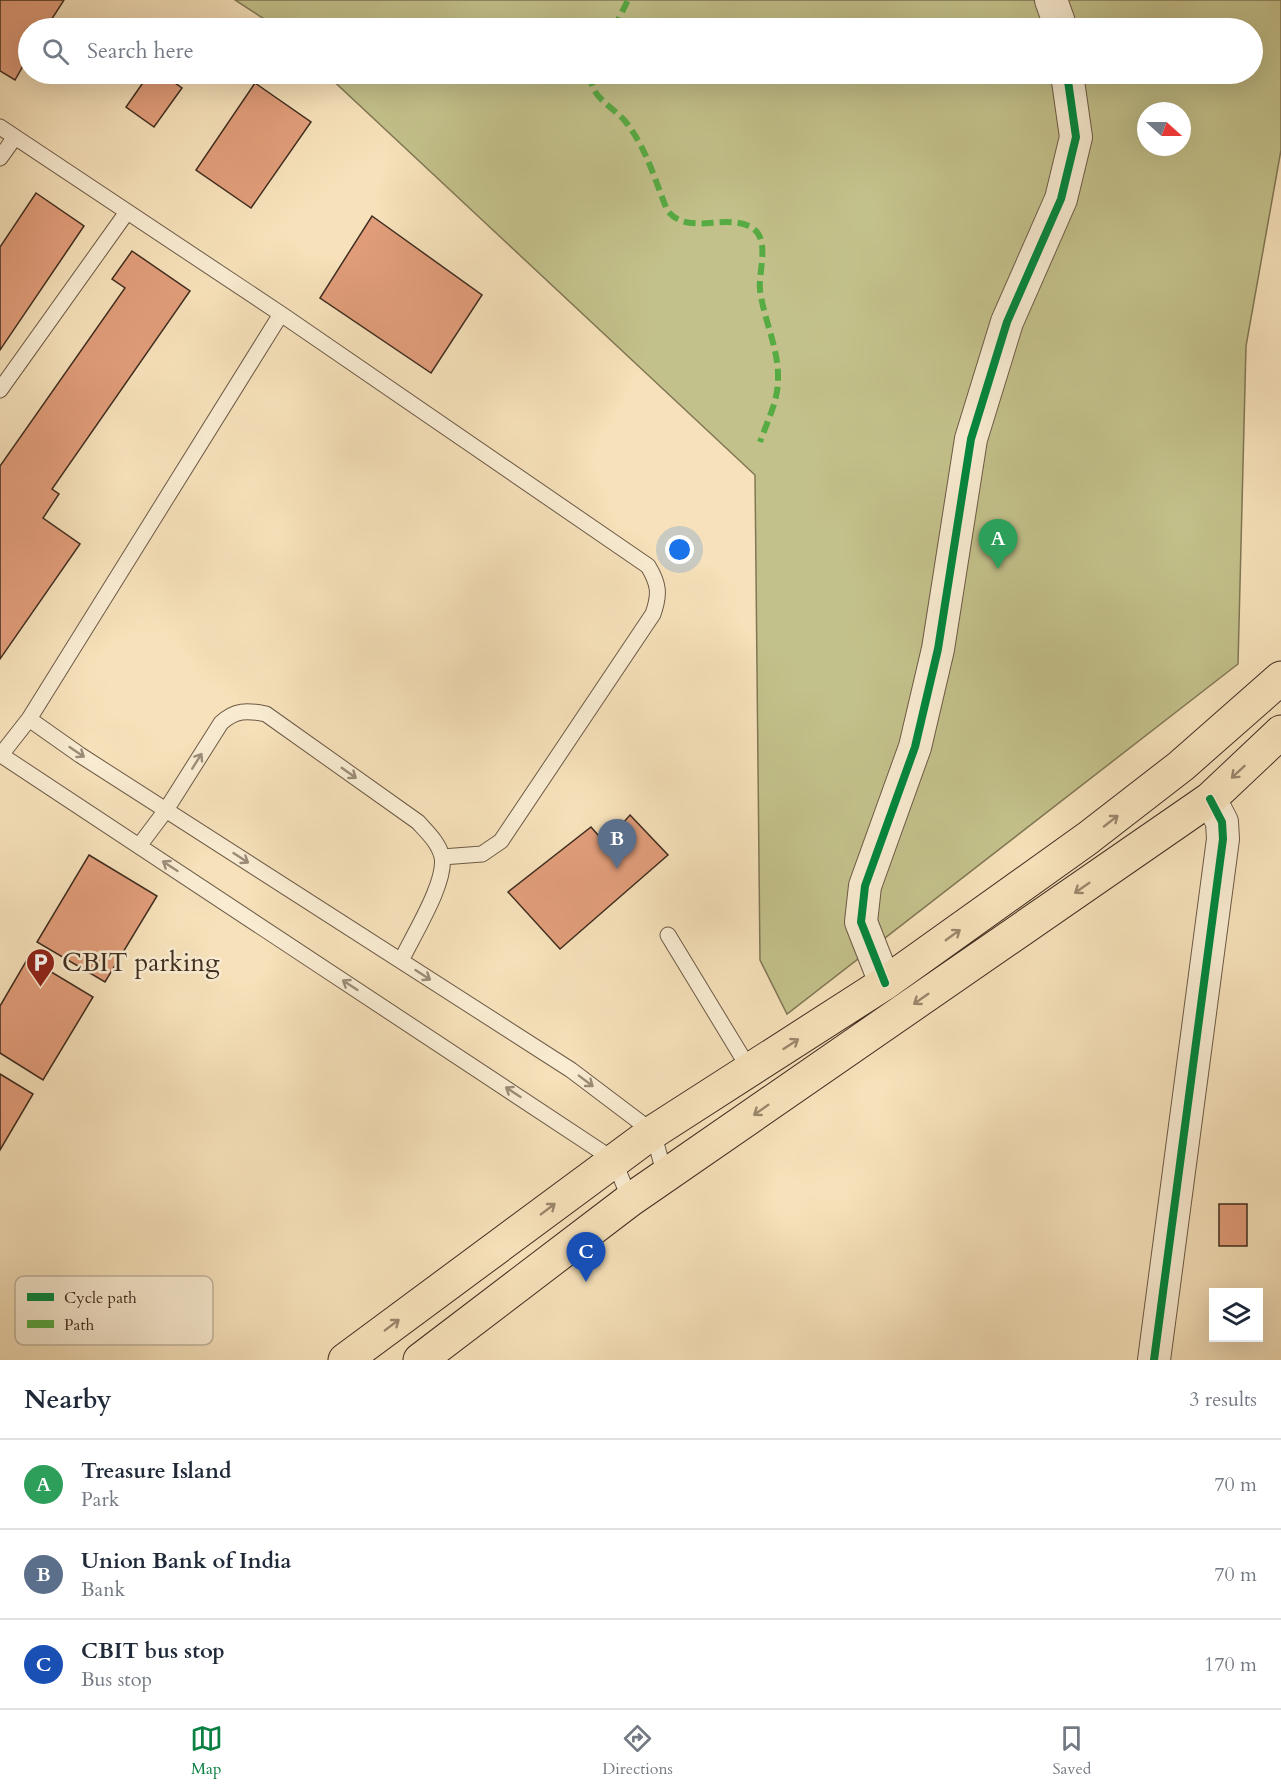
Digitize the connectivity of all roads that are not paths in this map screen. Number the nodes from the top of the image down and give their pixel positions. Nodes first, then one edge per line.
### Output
1 (1051, 0) edge
2 (1057, 18) edge
3 (1068, 84) edge
4 (0, 127) edge
5 (15, 137) junction
6 (0, 158) edge
7 (127, 212) junction
8 (281, 314) junction
9 (0, 390) edge
10 (1281, 678) edge
11 (29, 719) junction
12 (1281, 732) edge
13 (0, 755) edge
14 (1210, 799) junction
15 (166, 810) junction
16 (139, 846) junction
17 (442, 857) junction
18 (668, 935) dead end
19 (401, 961) junction
20 (885, 983) junction
21 (750, 1070) junction
22 (653, 1132) junction
23 (614, 1160) junction
24 (665, 1176) junction
25 (630, 1200) junction
26 (345, 1360) edge
27 (420, 1360) edge
28 (1154, 1360) edge

1 - 2 street
3 - 20 street
4 - 5 lane
5 - 6 lane
5 - 7 lane
7 - 8 lane
7 - 9 lane
8 - 11 lane
8 - 17 lane
20 -> 10 main road
11 - 13 lane
11 -> 15 lane
12 -> 14 main road
13 - 16 lane
14 -> 24 main road
14 - 28 street
15 - 16 lane
15 -> 17 lane
15 -> 19 lane
23 -> 16 lane
17 - 19 lane
18 - 21 lane
19 -> 22 lane
21 -> 20 main road
21 - 22 main road
22 - 23 main road
22 - 24 lane
23 - 25 lane
26 -> 23 main road
24 - 25 main road
25 - 27 main road

